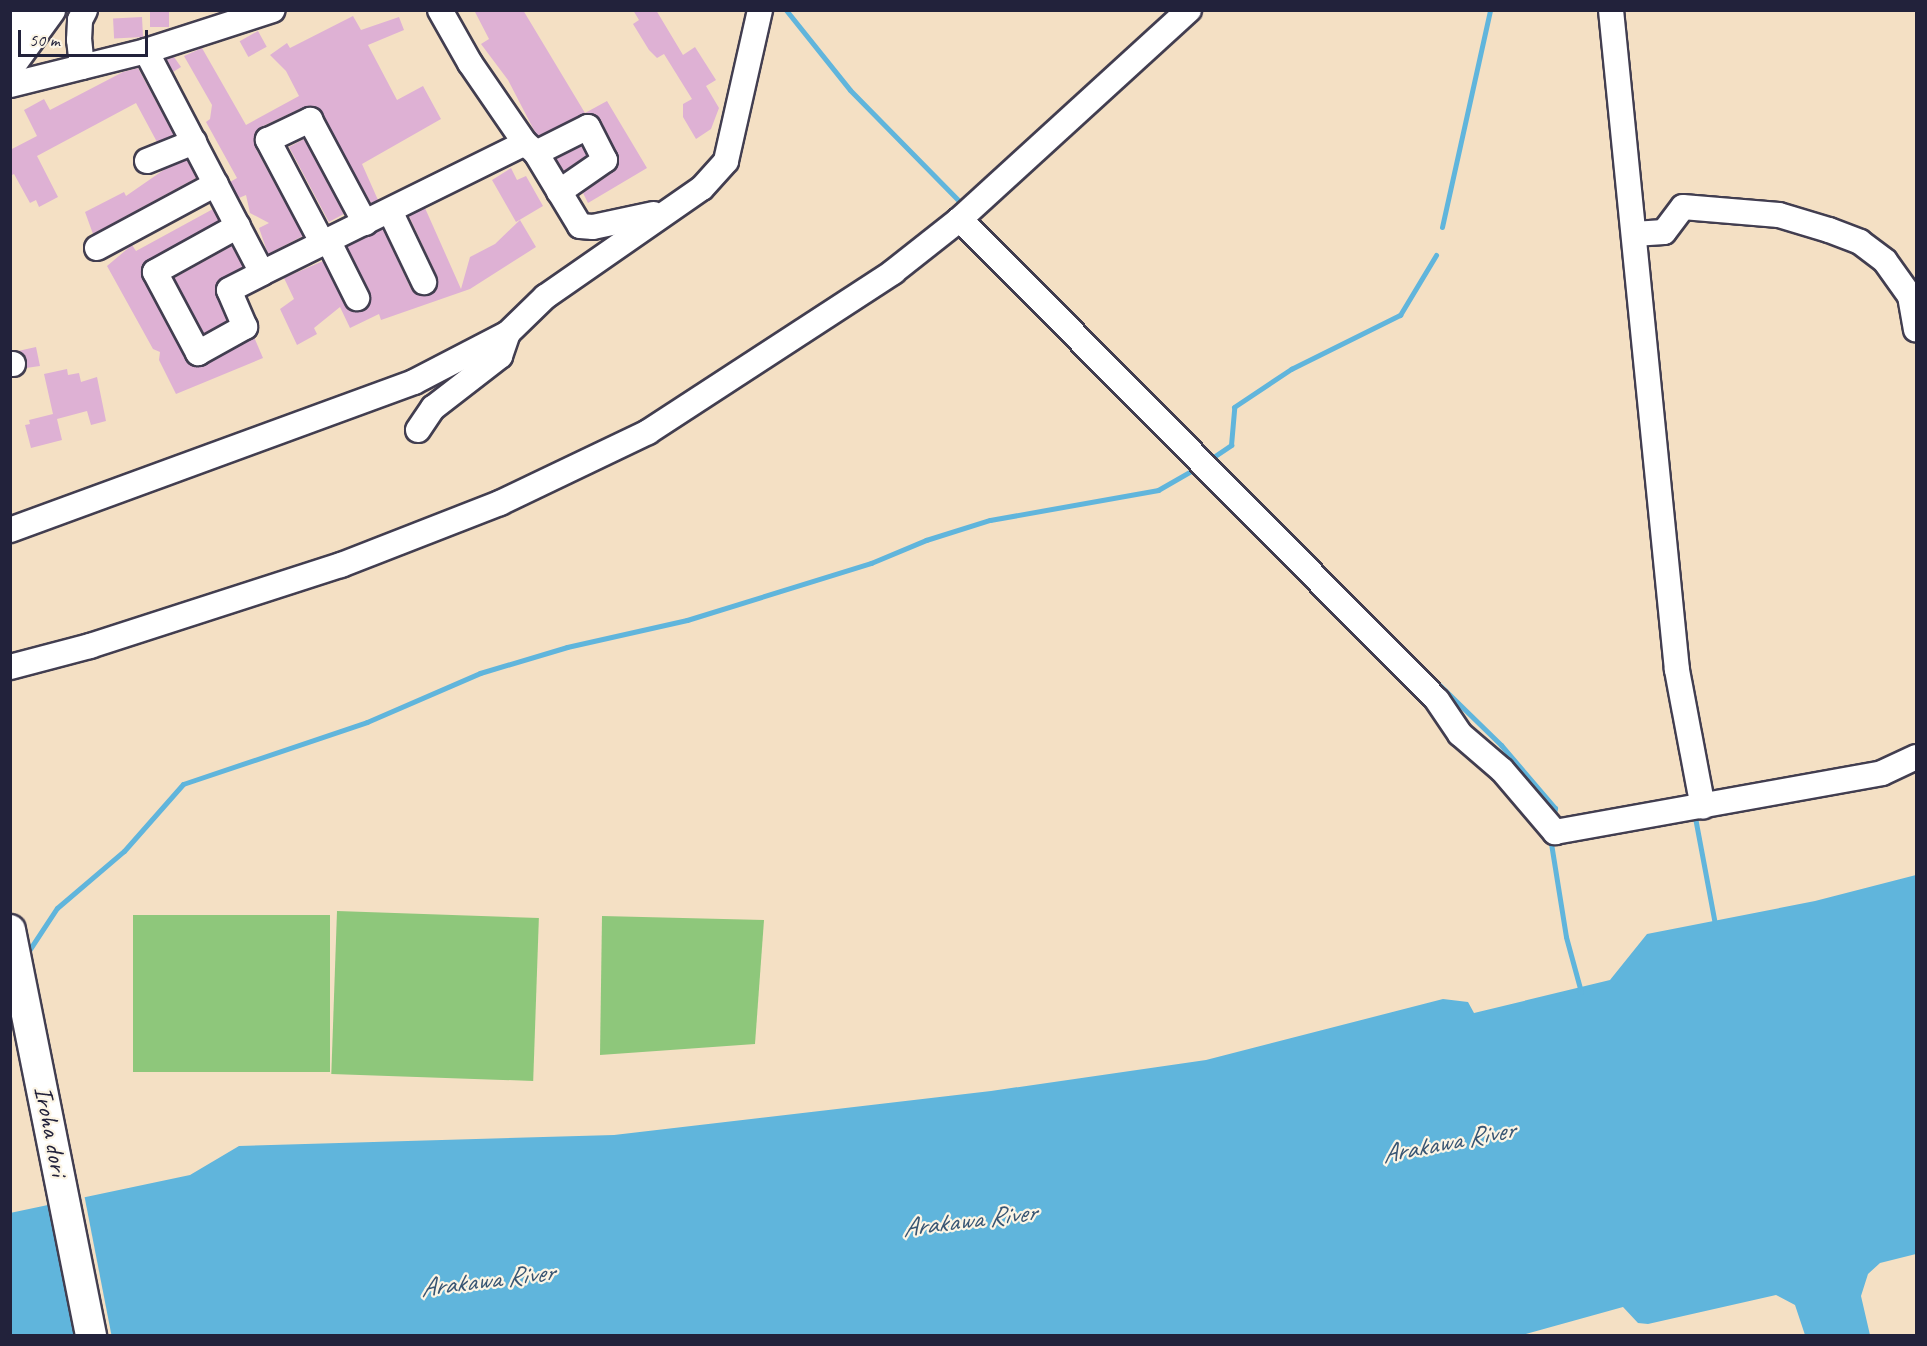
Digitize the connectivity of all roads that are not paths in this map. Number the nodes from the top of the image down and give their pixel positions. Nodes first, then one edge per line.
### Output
1 (24, 10) edge
2 (51, 10) edge
3 (85, 10) edge
4 (273, 10) edge
5 (440, 10) edge
6 (760, 10) edge
7 (1189, 10) edge
8 (1611, 10) edge
9 (10, 28) edge
10 (146, 51) junction
11 (82, 68) junction
12 (13, 83) edge
13 (194, 141) junction
14 (530, 148) junction
15 (147, 161) dead end
16 (216, 184) junction
17 (559, 192) junction
18 (390, 211) junction
19 (664, 212) junction
20 (963, 214) junction
21 (365, 224) junction
22 (238, 226) junction
23 (1634, 234) junction
24 (326, 243) junction
25 (97, 248) dead end
26 (262, 273) junction
27 (424, 282) dead end
28 (357, 298) dead end
29 (1917, 329) edge
30 (508, 333) junction
31 (418, 430) dead end
32 (10, 530) edge
33 (10, 667) edge
34 (1917, 757) edge
35 (1695, 808) junction
36 (10, 930) edge
37 (91, 1334) edge

1 - 9 street
2 - 12 main road
3 - 11 street
4 - 10 street
5 - 14 street
6 - 19 street
7 - 20 street
8 - 23 street
10 - 11 street
10 - 13 street
11 - 12 street
13 - 15 street
13 - 16 street
14 - 17 street
14 - 17 street
14 - 18 street
16 - 22 street
16 - 25 street
17 - 19 street
18 - 21 street
18 - 27 street
19 - 30 street
20 - 33 street
20 - 35 street
21 - 24 street
21 - 24 street
22 - 26 street
22 - 26 street
23 - 29 street
23 - 35 street
24 - 26 street
24 - 28 street
30 - 31 street
30 - 32 street
34 - 35 street
36 - 37 main road, Iroha dori

